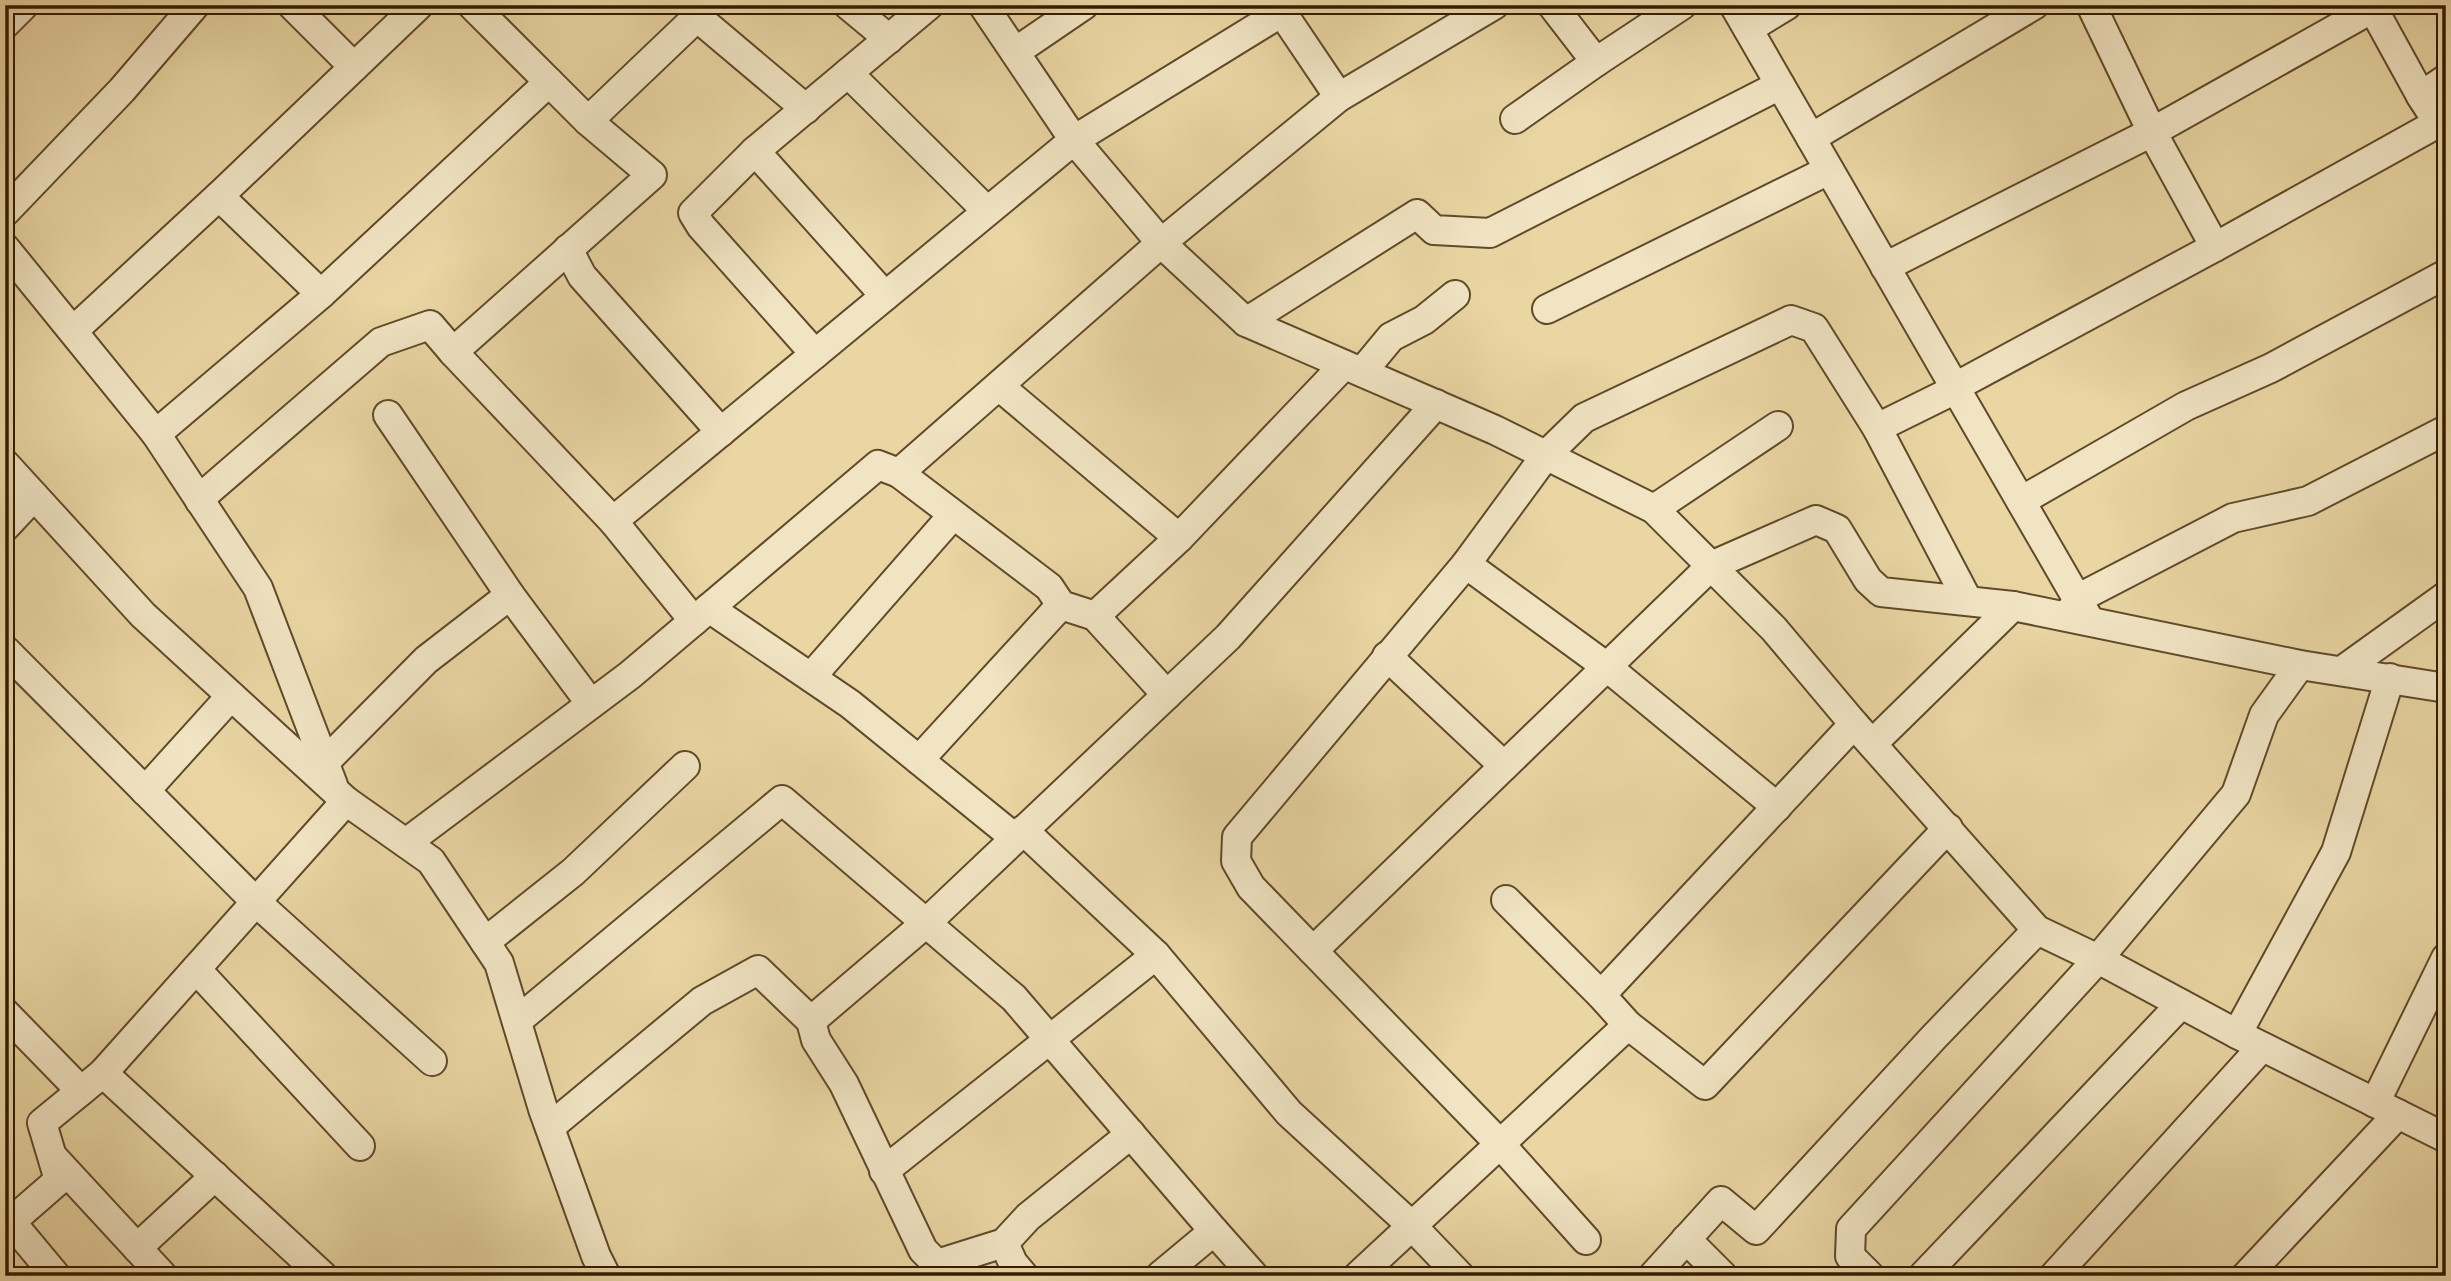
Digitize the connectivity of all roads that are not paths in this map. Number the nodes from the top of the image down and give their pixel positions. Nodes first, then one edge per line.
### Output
1 (24, 5) edge
2 (195, 5) edge
3 (292, 5) edge
4 (419, 5) edge
5 (472, 5) edge
6 (848, 5) edge
7 (929, 5) edge
8 (983, 5) edge
9 (1084, 5) edge
10 (1494, 5) edge
11 (1552, 5) edge
12 (1682, 5) edge
13 (1787, 5) edge
14 (2034, 5) edge
15 (2091, 5) edge
16 (2372, 7) edge
17 (1283, 8) edge
18 (691, 11) edge
19 (1741, 17) edge
20 (5, 23) edge
21 (889, 39) junction
22 (1015, 52) junction
23 (1595, 62) junction
24 (354, 67) junction
25 (848, 74) junction
26 (2446, 79) edge
27 (550, 82) junction
28 (1780, 85) junction
29 (2421, 96) junction
30 (1339, 97) junction
31 (806, 109) junction
32 (1515, 119) dead end
33 (588, 121) junction
34 (2442, 129) edge
35 (2152, 132) junction
36 (1811, 138) junction
37 (1074, 140) junction
38 (754, 151) junction
39 (1829, 170) junction
40 (219, 196) junction
41 (988, 211) junction
42 (5, 212) edge
43 (1161, 243) junction
44 (2216, 247) junction
45 (5, 248) edge
46 (568, 249) junction
47 (1885, 267) junction
48 (2446, 274) edge
49 (321, 294) junction
50 (1455, 295) dead end
51 (885, 296) junction
52 (1547, 309) dead end
53 (1245, 322) junction
54 (73, 331) junction
55 (453, 352) junction
56 (815, 354) junction
57 (1352, 368) junction
58 (999, 386) junction
59 (1956, 389) junction
60 (1436, 404) junction
61 (388, 415) dead end
62 (1778, 426) dead end
63 (1877, 428) junction
64 (2446, 430) edge
65 (721, 432) junction
66 (156, 434) junction
67 (1545, 455) junction
68 (5, 464) edge
69 (899, 473) junction
70 (34, 496) junction
71 (200, 501) junction
72 (2021, 502) junction
73 (1654, 509) junction
74 (953, 515) junction
75 (613, 521) junction
76 (5, 527) edge
77 (1179, 538) junction
78 (1466, 564) junction
79 (1711, 566) junction
80 (510, 594) junction
81 (2446, 596) edge
82 (1968, 601) junction
83 (1061, 604) junction
84 (2013, 606) junction
85 (2076, 612) junction
86 (702, 614) junction
87 (1095, 616) junction
88 (5, 650) edge
89 (1388, 656) junction
90 (2300, 665) junction
91 (1607, 667) junction
92 (2343, 670) junction
93 (811, 677) junction
94 (2390, 678) junction
95 (2446, 688) edge
96 (1167, 695) junction
97 (231, 696) junction
98 (591, 704) junction
99 (1863, 734) junction
100 (919, 760) junction
101 (324, 763) junction
102 (685, 766) dead end
103 (1504, 766) junction
104 (145, 791) junction
105 (341, 796) junction
106 (1777, 807) junction
107 (1948, 828) junction
108 (1019, 834) junction
109 (406, 844) junction
110 (1506, 900) dead end
111 (256, 902) junction
112 (926, 923) junction
113 (2037, 930) junction
114 (485, 942) junction
115 (1313, 951) junction
116 (1156, 955) junction
117 (2446, 958) edge
118 (2098, 959) junction
119 (196, 969) junction
120 (1601, 995) junction
121 (2181, 1004) junction
122 (5, 1013) edge
123 (517, 1021) junction
124 (811, 1021) junction
125 (1628, 1025) junction
126 (1050, 1039) junction
127 (2250, 1040) junction
128 (432, 1061) dead end
129 (103, 1073) junction
130 (81, 1091) junction
131 (2386, 1108) junction
132 (550, 1127) junction
133 (1131, 1134) junction
134 (2446, 1138) edge
135 (1500, 1144) junction
136 (360, 1146) dead end
137 (51, 1155) junction
138 (884, 1171) junction
139 (215, 1176) junction
140 (8, 1224) edge
141 (1412, 1226) junction
142 (1214, 1231) junction
143 (1686, 1239) junction
144 (1586, 1240) dead end
145 (1003, 1243) junction
146 (137, 1248) junction
147 (56, 1276) edge
148 (163, 1276) edge
149 (323, 1276) edge
150 (606, 1276) edge
151 (1024, 1276) edge
152 (1160, 1276) edge
153 (1254, 1276) edge
154 (1358, 1276) edge
155 (1460, 1276) edge
156 (1653, 1276) edge
157 (1723, 1276) edge
158 (1870, 1276) edge
159 (1923, 1276) edge
160 (2054, 1276) edge
161 (2246, 1276) edge

1 - 20 street
2 - 42 street
3 - 24 street
4 - 24 street
5 - 27 street
6 - 21 street
7 - 21 street
8 - 22 street
9 - 22 street
10 - 30 street
11 - 23 street
12 - 23 street
13 - 19 street
14 - 36 street
15 - 35 street
16 - 29 street
16 - 35 street
17 - 30 street
17 - 37 street
18 - 31 street
18 - 33 street
19 - 28 street
21 - 25 street
22 - 37 street
23 - 32 street
24 - 40 street
25 - 31 street
25 - 41 street
26 - 29 street
27 - 33 street
27 - 49 street
28 - 36 street
28 - 53 street
29 - 34 street
30 - 43 street
31 - 38 street
33 - 46 street
34 - 44 street
35 - 44 street
35 - 47 street
36 - 39 street
37 - 41 street
37 - 43 street
38 - 51 street
38 - 56 street
39 - 47 street
39 - 52 street
40 - 49 street
40 - 54 street
41 - 51 street
43 - 53 street
43 - 58 street
44 - 59 street
45 - 54 street
46 - 55 street
46 - 65 street
47 - 59 street
48 - 72 street
49 - 66 street
50 - 57 street
51 - 56 street
53 - 57 street
54 - 66 street
55 - 71 street
55 - 75 street
56 - 65 street
57 - 60 street
57 - 77 street
58 - 69 street
58 - 77 street
59 - 63 street
59 - 72 street
60 - 67 street
60 - 96 street
61 - 80 street
62 - 73 street
63 - 67 street
63 - 82 street
64 - 85 street
65 - 75 street
66 - 71 street
67 - 73 street
67 - 78 street
68 - 70 street
69 - 74 street
69 - 86 street
70 - 76 street
70 - 97 street
71 - 101 street
72 - 85 street
73 - 79 street
74 - 83 street
74 - 93 street
75 - 86 street
77 - 87 street
78 - 89 street
78 - 91 street
79 - 82 street
79 - 91 street
79 - 99 street
80 - 98 street
80 - 101 street
81 - 92 street
82 - 84 street
83 - 87 street
83 - 100 street
84 - 85 street
84 - 99 street
85 - 90 street
86 - 93 street
86 - 98 street
87 - 96 street
88 - 104 street
89 - 103 street
89 - 115 street
90 - 92 street
90 - 118 street
91 - 103 street
91 - 106 street
92 - 94 street
93 - 100 street
94 - 95 street
94 - 127 street
96 - 108 street
97 - 104 street
97 - 105 street
98 - 109 street
99 - 106 street
99 - 107 street
100 - 108 street
101 - 105 street
102 - 114 street
103 - 115 street
104 - 111 street
105 - 109 street
105 - 111 street
106 - 120 street
107 - 113 street
107 - 125 street
108 - 112 street
108 - 116 street
109 - 114 street
110 - 120 street
111 - 119 street
111 - 128 street
112 - 123 street
112 - 124 street
112 - 126 street
113 - 118 street
113 - 143 street
114 - 123 street
115 - 135 street
116 - 126 street
116 - 141 street
117 - 131 street
118 - 121 street
118 - 158 street
119 - 129 street
119 - 136 street
120 - 125 street
121 - 127 street
121 - 159 street
122 - 130 street
123 - 132 street
124 - 132 street
124 - 138 street
125 - 135 street
126 - 133 street
126 - 138 street
127 - 131 street
127 - 160 street
129 - 130 street
129 - 139 street
130 - 137 street
131 - 134 street
131 - 161 street
132 - 150 street
133 - 142 street
133 - 145 street
135 - 141 street
135 - 144 street
137 - 140 street
137 - 146 street
138 - 145 street
139 - 146 street
139 - 149 street
140 - 147 street
141 - 154 street
141 - 155 street
142 - 152 street
142 - 153 street
143 - 156 street
143 - 157 street
145 - 151 street
146 - 148 street

